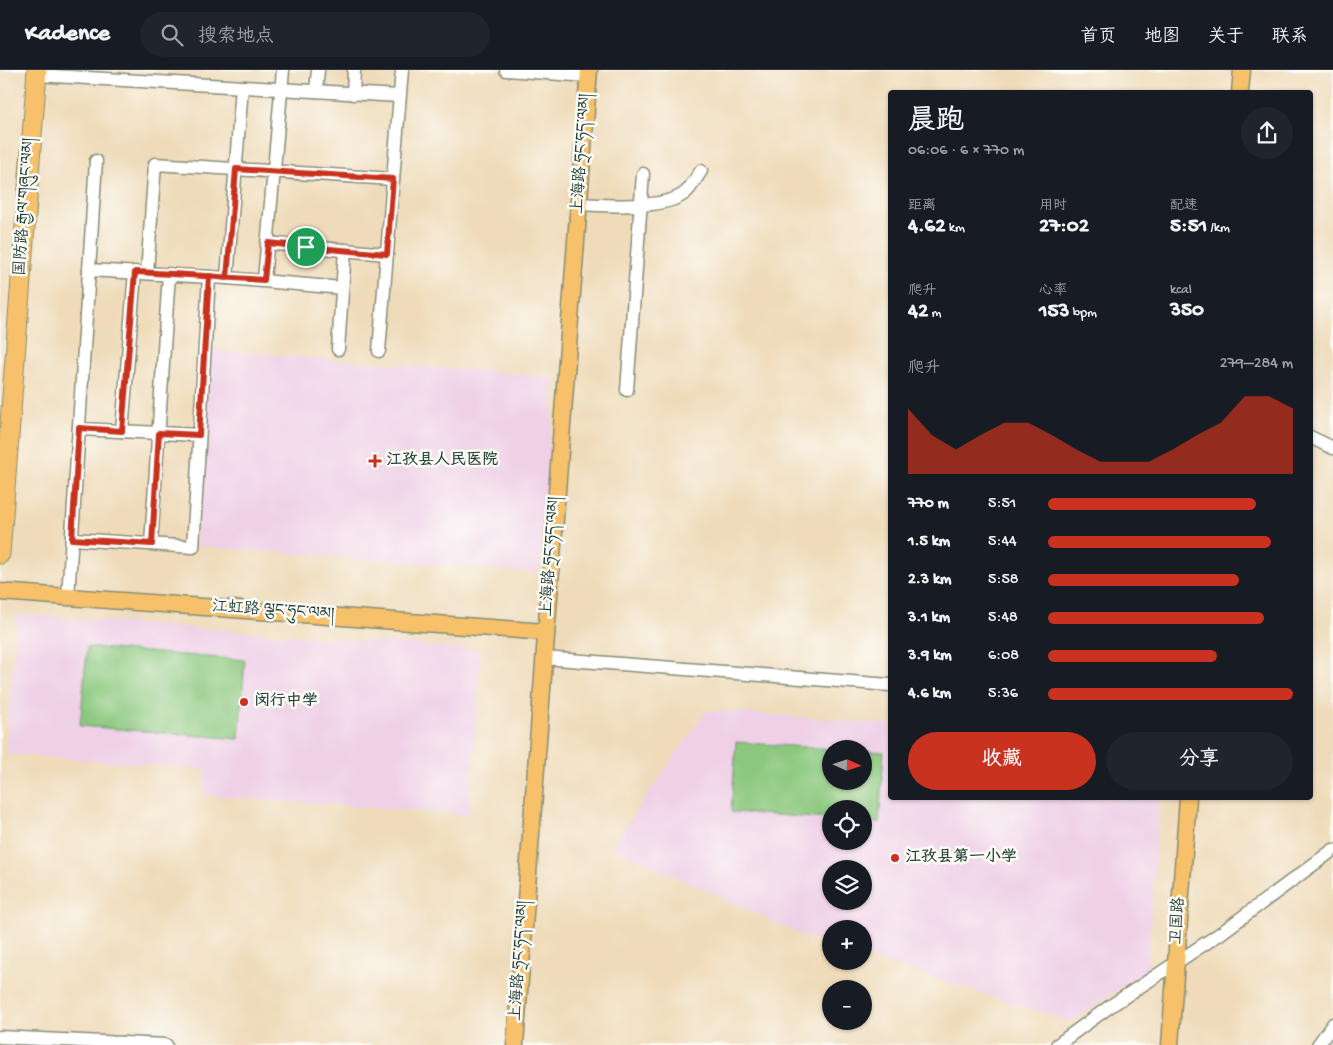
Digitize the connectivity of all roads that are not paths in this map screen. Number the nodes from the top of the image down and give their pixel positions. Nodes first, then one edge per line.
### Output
1 (283, 70) edge
2 (318, 70) edge
3 (354, 70) edge
4 (402, 70) edge
5 (506, 70) edge
6 (1242, 70) edge
7 (36, 72) edge
8 (589, 73) edge
9 (242, 87) junction
10 (281, 90) junction
11 (1240, 90) edge
12 (316, 92) junction
13 (353, 94) junction
14 (399, 96) junction
15 (96, 161) dead end
16 (236, 169) junction
17 (274, 171) junction
18 (701, 171) dead end
19 (644, 174) dead end
20 (393, 179) junction
21 (579, 204) junction
22 (641, 206) junction
23 (268, 243) junction
24 (345, 250) junction
25 (387, 254) junction
26 (89, 270) junction
27 (141, 272) junction
28 (169, 274) junction
29 (209, 276) junction
30 (227, 278) junction
31 (264, 280) junction
32 (342, 288) junction
33 (338, 349) dead end
34 (379, 350) dead end
35 (627, 390) dead end
36 (79, 428) junction
37 (122, 431) junction
38 (159, 433) junction
39 (199, 435) junction
40 (1313, 438) edge
41 (1333, 448) edge
42 (72, 539) junction
43 (152, 544) junction
44 (0, 554) edge
45 (0, 592) edge
46 (68, 597) junction
47 (546, 632) junction
48 (544, 658) junction
49 (888, 685) edge
50 (1188, 800) edge
51 (1333, 850) edge
52 (1176, 963) junction
53 (1333, 1024) edge
54 (0, 1037) edge
55 (34, 1042) edge
56 (166, 1045) edge
57 (515, 1045) edge
58 (1057, 1045) edge
59 (1170, 1045) edge
60 (1318, 1045) edge

1 - 10 street
2 - 12 street
3 - 13 street
4 - 14 street
5 - 8 street
6 - 11 main road
7 - 9 street
7 - 44 highway, 国防路 རྒྱལ་གཞུང་ལམ།
8 - 21 main road, 上海路 ཧྲང་ཧད་ལམ།
9 - 10 street
9 - 16 street
10 - 12 street
10 - 17 street
12 - 13 street
13 - 14 street
14 - 20 street
15 - 26 street
16 - 17 street
16 - 27 street
16 - 30 street
17 - 20 street
17 - 23 street
18 - 22 street
19 - 22 street
20 - 25 street
21 - 22 street
21 - 47 main road, 上海路 ཧྲང་ཧད་ལམ།
22 - 35 street
23 - 24 street
23 - 31 street
24 - 25 street
24 - 32 street
25 - 34 street
26 - 27 street
26 - 36 street
27 - 28 street
27 - 37 street
28 - 29 street
28 - 38 street
29 - 30 street
29 - 39 street
30 - 31 street
31 - 32 street
32 - 33 street
36 - 37 street
36 - 42 street
37 - 38 street
38 - 39 street
38 - 43 street
39 - 43 street
40 - 41 street
42 - 43 street
42 - 46 street
45 - 46 main road, 江虹路 ལྕང་ཧུང་ལམ།
46 - 47 main road, 江虹路 ལྕང་ཧུང་ལམ།
47 - 48 main road, 上海路 ཧྲང་ཧད་ལམ།
48 - 49 street
48 - 57 main road, 上海路 ཧྲང་ཧད་ལམ།
50 - 52 main road, 卫国路
51 - 52 street
52 - 58 street
52 - 59 main road, 卫国路
53 - 60 street
54 - 55 street
55 - 56 street

